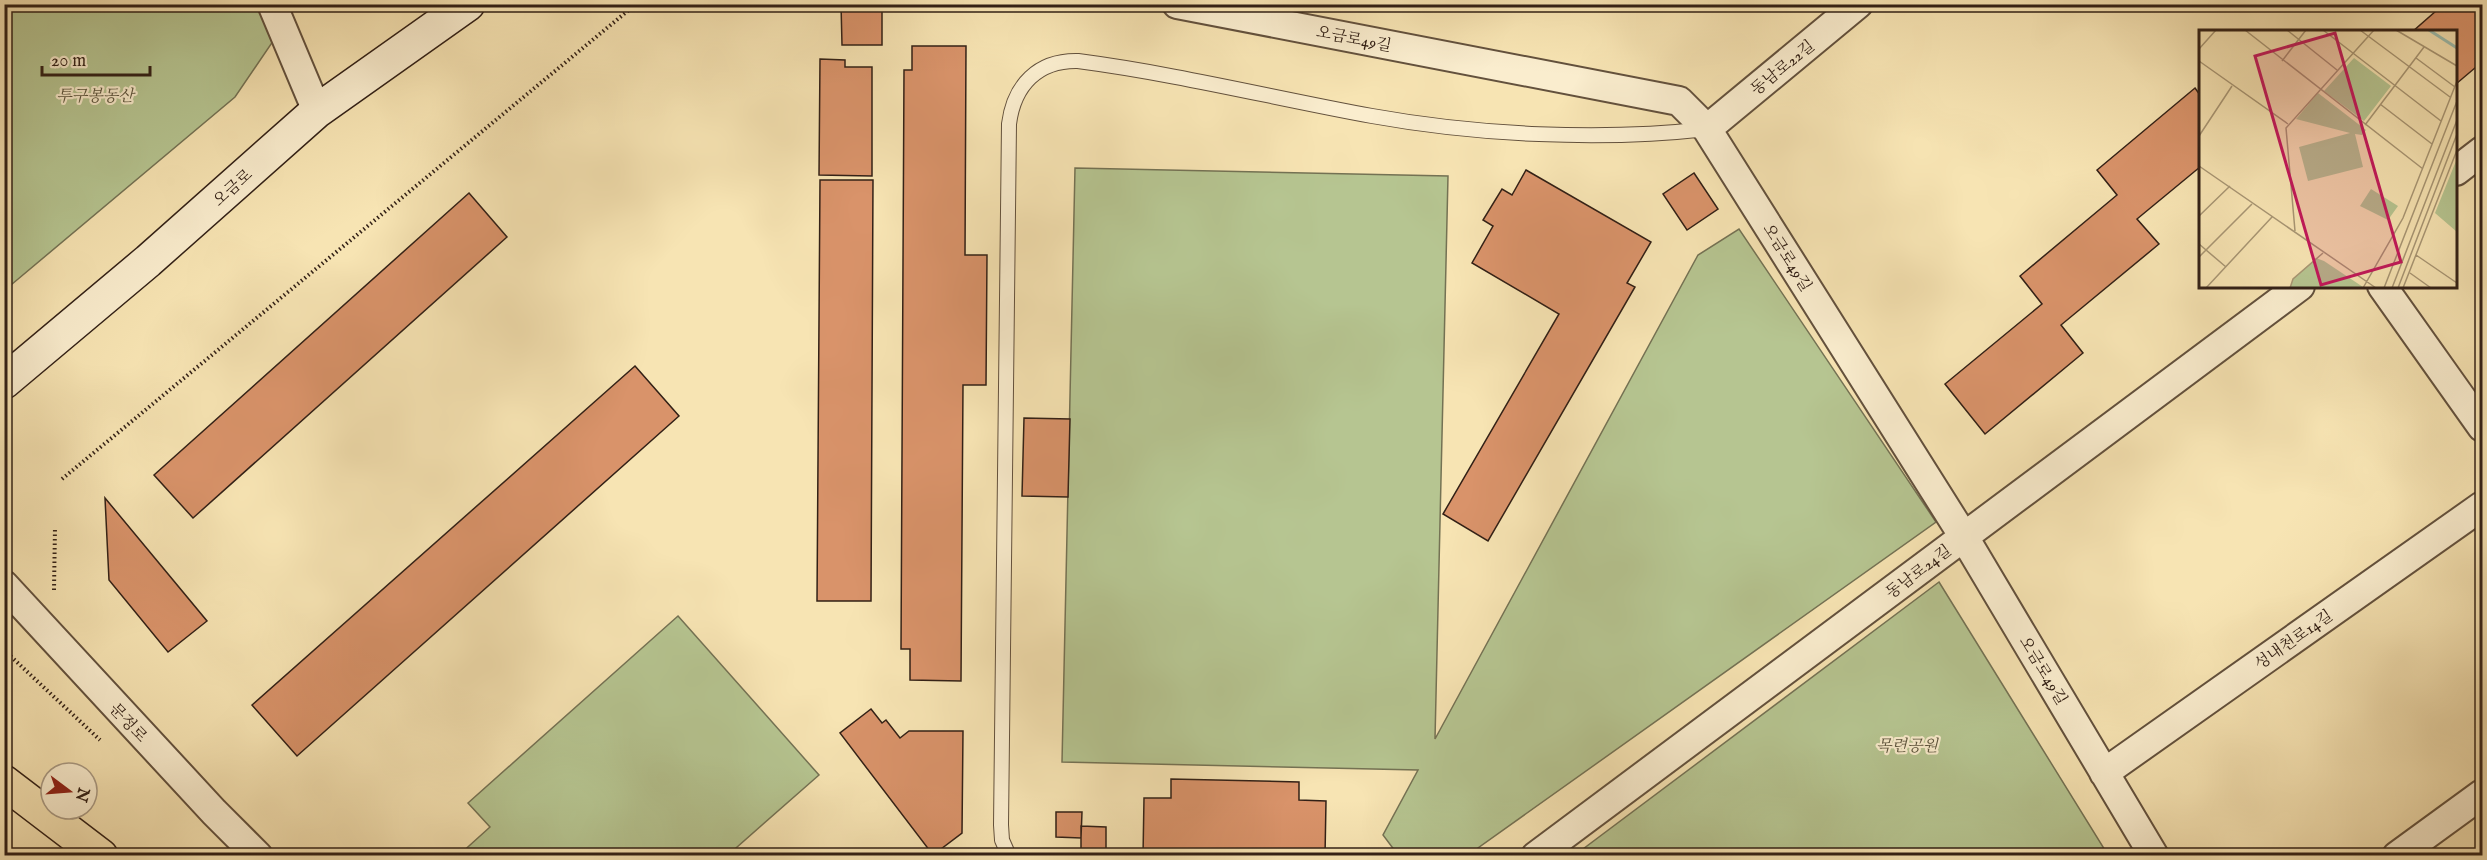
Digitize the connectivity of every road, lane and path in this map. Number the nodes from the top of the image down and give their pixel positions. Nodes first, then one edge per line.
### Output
1 (272, 4) edge
2 (468, 4) edge
3 (636, 4) edge
4 (1178, 4) edge
5 (1858, 4) edge
6 (317, 111) junction
7 (1707, 129) junction
8 (2482, 151) edge
9 (2457, 170) edge
10 (2297, 288) edge
11 (2383, 288) edge
12 (4, 382) edge
13 (2482, 427) edge
14 (62, 479) dead end
15 (2482, 506) edge
16 (1964, 537) junction
17 (4, 585) edge
18 (2104, 772) junction
19 (4, 782) edge
20 (2482, 794) edge
21 (101, 855) edge
22 (258, 855) edge
23 (1009, 855) edge
24 (1536, 855) edge
25 (2154, 855) edge
26 (2397, 855) edge

1 - 6 street
2 - 6 main road, 오금로
3 - 14 path
4 - 7 street, 오금로49길
5 - 7 street, 동남로22길
6 - 12 main road, 오금로
7 - 16 street, 오금로49길
7 - 23 lane
8 - 9 street
10 - 16 street, 동남로24길
11 - 13 street
15 - 18 street, 성내천로14길
16 - 18 street, 오금로49길
16 - 24 street, 동남로24길
17 - 22 street, 문정로
18 - 25 street, 오금로49길
19 - 21 highway
20 - 26 street

